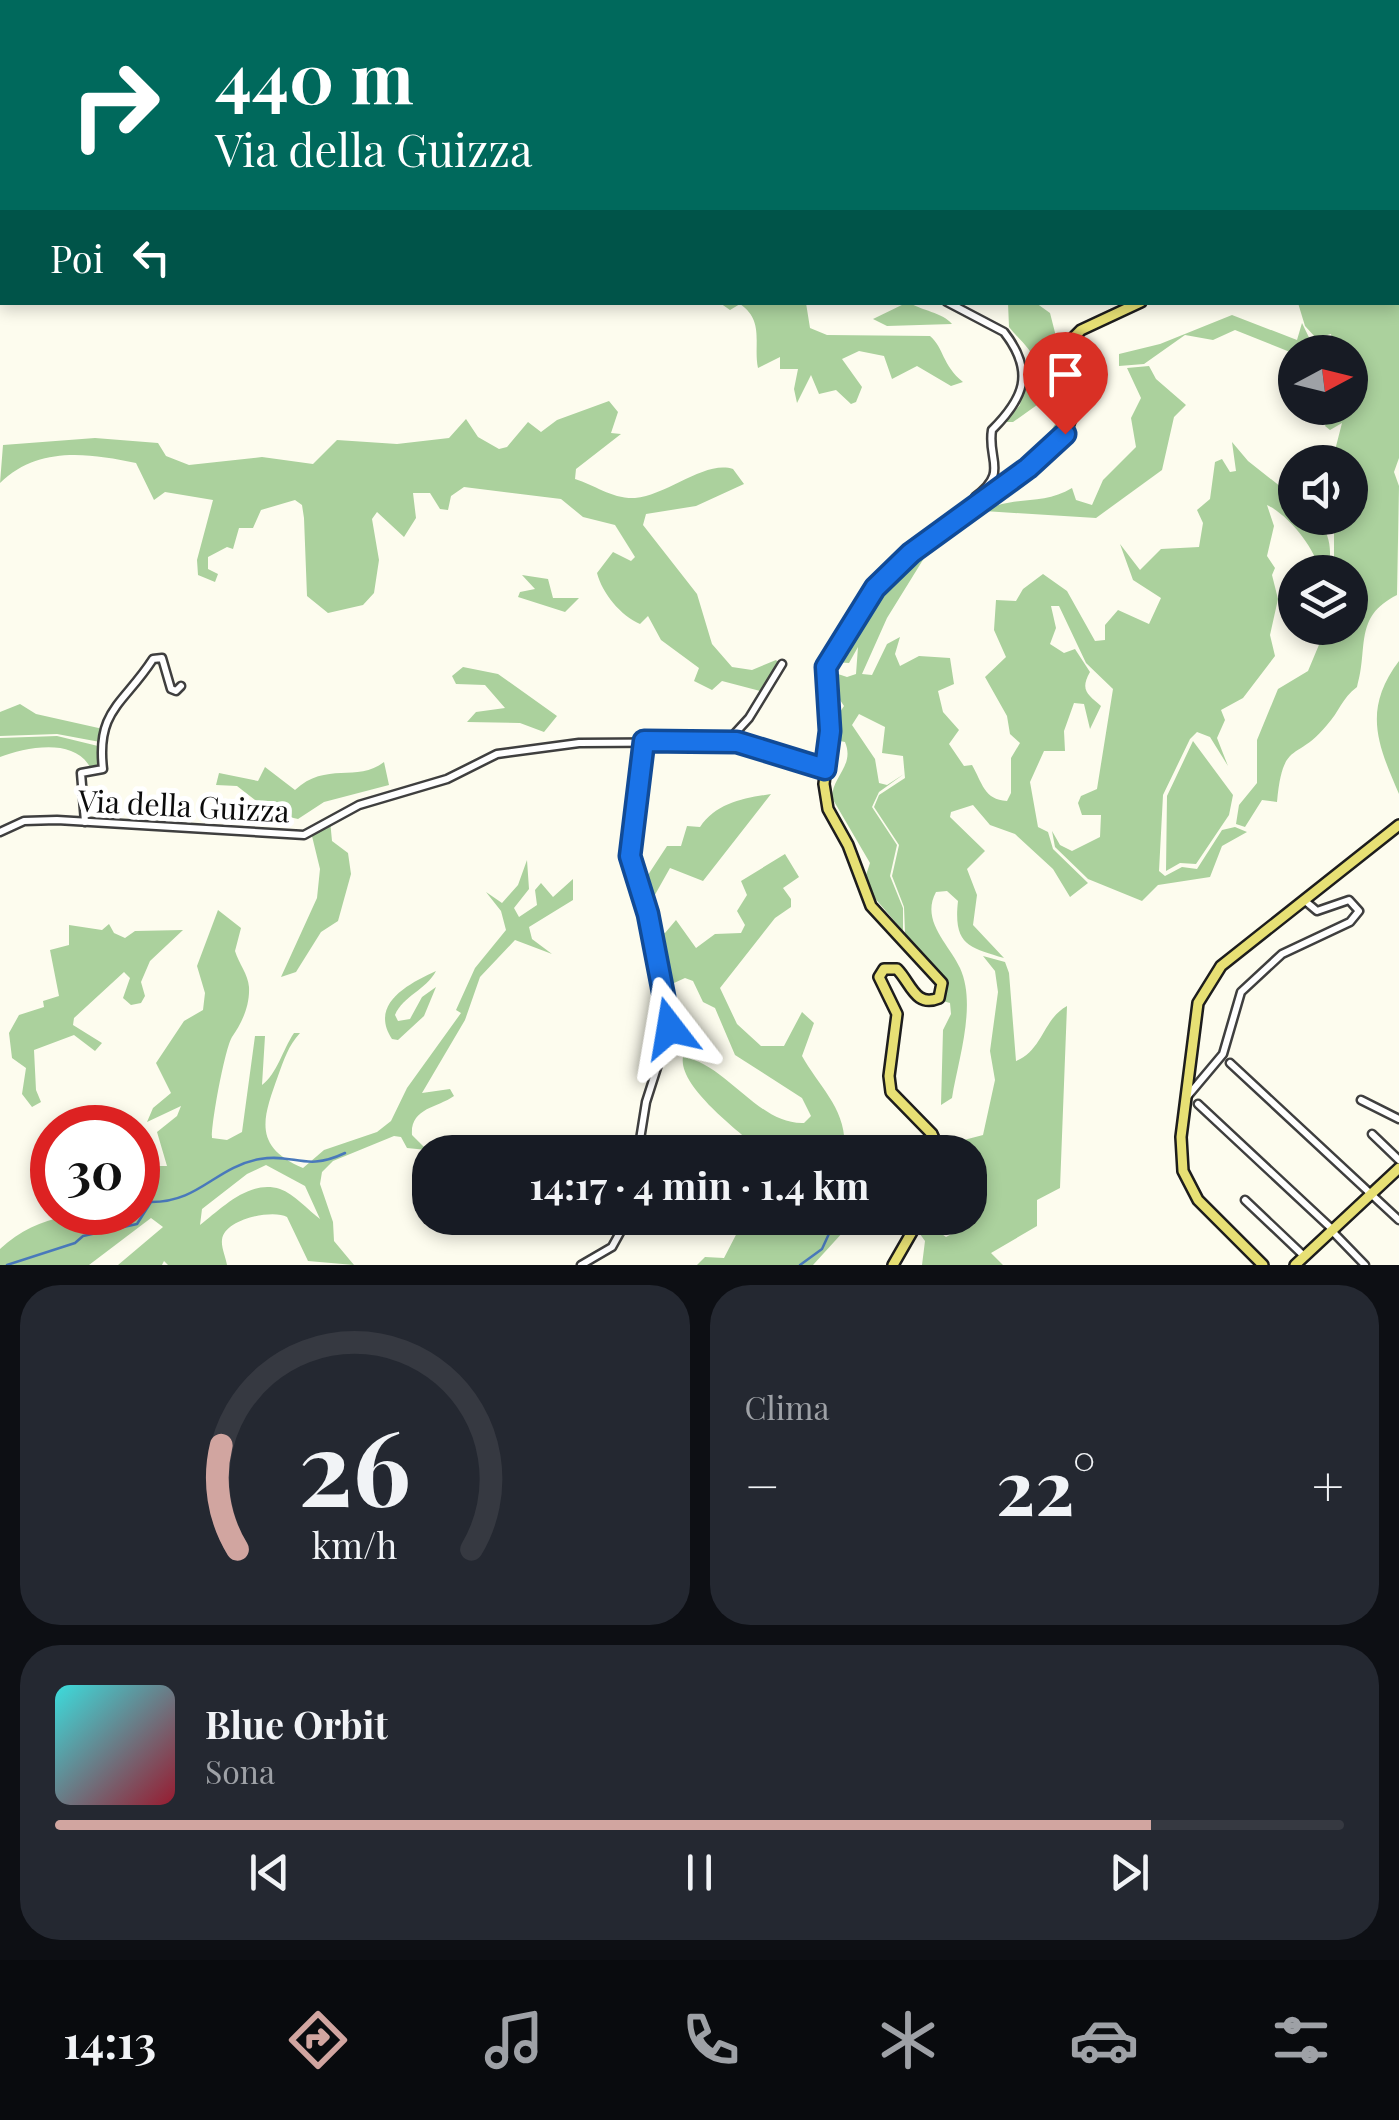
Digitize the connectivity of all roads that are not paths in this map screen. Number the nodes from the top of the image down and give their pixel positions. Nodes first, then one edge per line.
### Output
1 (953, 305) edge
2 (1135, 305) edge
3 (976, 506) junction
4 (782, 664) dead end
5 (182, 686) dead end
6 (644, 741) junction
7 (728, 742) junction
8 (825, 769) junction
9 (85, 822) junction
10 (1399, 825) edge
11 (0, 832) edge
12 (1304, 900) junction
13 (1230, 1062) dead end
14 (1185, 1098) junction
15 (1361, 1100) dead end
16 (1198, 1104) dead end
17 (1399, 1119) edge
18 (1372, 1134) dead end
19 (641, 1135) edge
20 (932, 1135) edge
21 (1399, 1160) edge
22 (1399, 1168) edge
23 (1371, 1194) junction
24 (1244, 1200) dead end
25 (1399, 1220) edge
26 (1332, 1230) junction
27 (619, 1235) edge
28 (910, 1235) edge
29 (1304, 1256) junction
30 (581, 1265) edge
31 (893, 1265) edge
32 (1261, 1265) edge
33 (1295, 1265) edge
34 (1365, 1265) edge

1 - 3 street
2 - 3 main road
3 - 8 main road
4 - 7 street
5 - 9 street
6 - 7 street, Via della Guizza
6 - 9 street, Via della Guizza
6 - 19 street
7 - 8 street, Via della Guizza
8 - 20 main road
9 - 11 street, Via della Guizza
10 - 12 main road
12 - 14 main road
12 - 14 street
13 - 23 street
14 - 32 main road
15 - 17 street
16 - 26 street
18 - 21 street
22 - 23 main road
23 - 25 street
23 - 26 main road
24 - 29 street
26 - 29 main road
26 - 34 street
27 - 30 street
28 - 31 main road
29 - 33 main road

